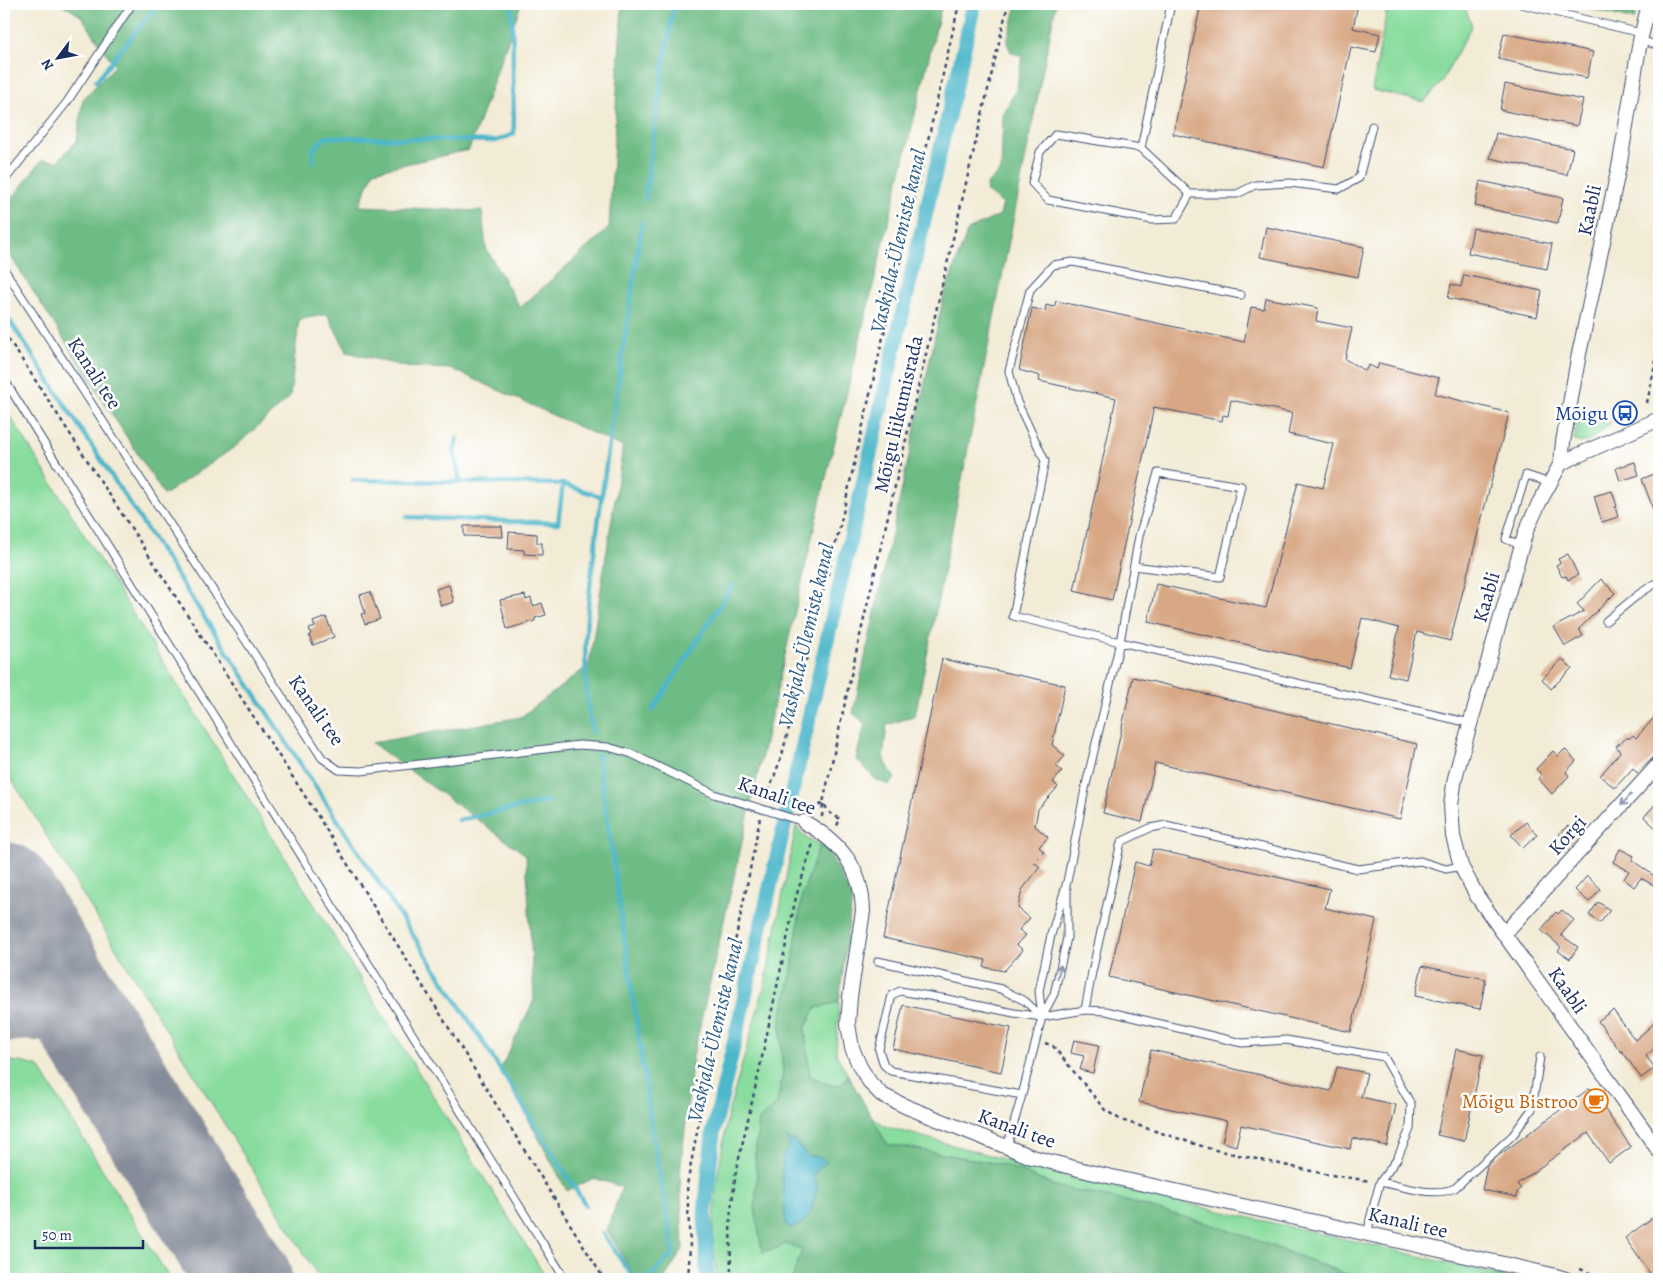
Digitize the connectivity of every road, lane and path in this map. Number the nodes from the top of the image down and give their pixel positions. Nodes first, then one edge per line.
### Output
1 (132, 4) edge
2 (959, 4) edge
3 (1008, 4) edge
4 (1171, 4) edge
5 (1521, 4) edge
6 (1648, 4) edge
7 (1641, 37) junction
8 (1659, 46) edge
9 (1372, 126) dead end
10 (1141, 148) junction
11 (4, 181) edge
12 (1190, 194) junction
13 (4, 269) edge
14 (1241, 295) dead end
15 (4, 332) edge
16 (1659, 346) edge
17 (4, 379) edge
18 (1647, 403) dead end
19 (1659, 418) edge
20 (1561, 463) junction
21 (1550, 483) junction
22 (1522, 546) junction
23 (1134, 566) junction
24 (1659, 581) edge
25 (1606, 621) dead end
26 (1120, 642) junction
27 (1470, 723) junction
28 (1659, 764) edge
29 (761, 810) junction
30 (804, 822) joint
31 (820, 831) junction
32 (1461, 866) junction
33 (1067, 882) junction
34 (1504, 934) junction
35 (878, 961) dead end
36 (1085, 1010) junction
37 (1042, 1017) junction
38 (1037, 1039) junction
39 (1540, 1057) dead end
40 (1022, 1095) junction
41 (1007, 1147) junction
42 (1659, 1151) edge
43 (1380, 1182) junction
44 (1368, 1234) junction
45 (1580, 1269) dead end
46 (565, 1279) edge
47 (604, 1279) edge
48 (688, 1279) edge
49 (731, 1279) edge
50 (1566, 1279) edge
51 (1603, 1279) edge

1 - 11 lane
2 - 29 path, Mõigu liikumisrada
3 - 31 path, Mõigu liikumisrada
4 - 10 lane
5 - 7 lane
6 - 7 street, Kaabli
7 - 8 lane
7 - 20 street, Kaabli
9 - 12 lane
10 - 12 lane
10 - 12 lane
13 - 29 lane, Kanali tee
14 - 26 lane
15 - 47 path
16 - 18 path
17 - 46 lane
19 - 20 street
20 - 21 street, Kaabli
21 - 22 street, Kaabli
21 - 22 lane
22 - 27 street, Kaabli
23 - 23 lane
23 - 26 lane
24 - 25 lane
26 - 27 lane
26 - 33 lane
27 - 32 street, Kaabli
28 -> 34 street, Korgi
29 - 30 lane, Kanali tee
29 - 48 path, Mõigu liikumisrada
30 - 31 street, Kanali tee
31 - 41 street, Kanali tee
31 - 49 path, Mõigu liikumisrada
32 - 34 street, Kaabli
32 - 36 lane
33 - 37 lane
37 -> 33 lane
34 - 42 street, Kaabli
35 - 37 lane
36 - 37 lane
36 - 43 lane
37 - 38 lane
37 - 40 lane
38 - 40 lane
38 - 43 path
39 - 43 lane
40 - 41 lane
41 - 44 street, Kanali tee
43 - 44 lane
44 - 50 street, Kanali tee
45 - 51 path

